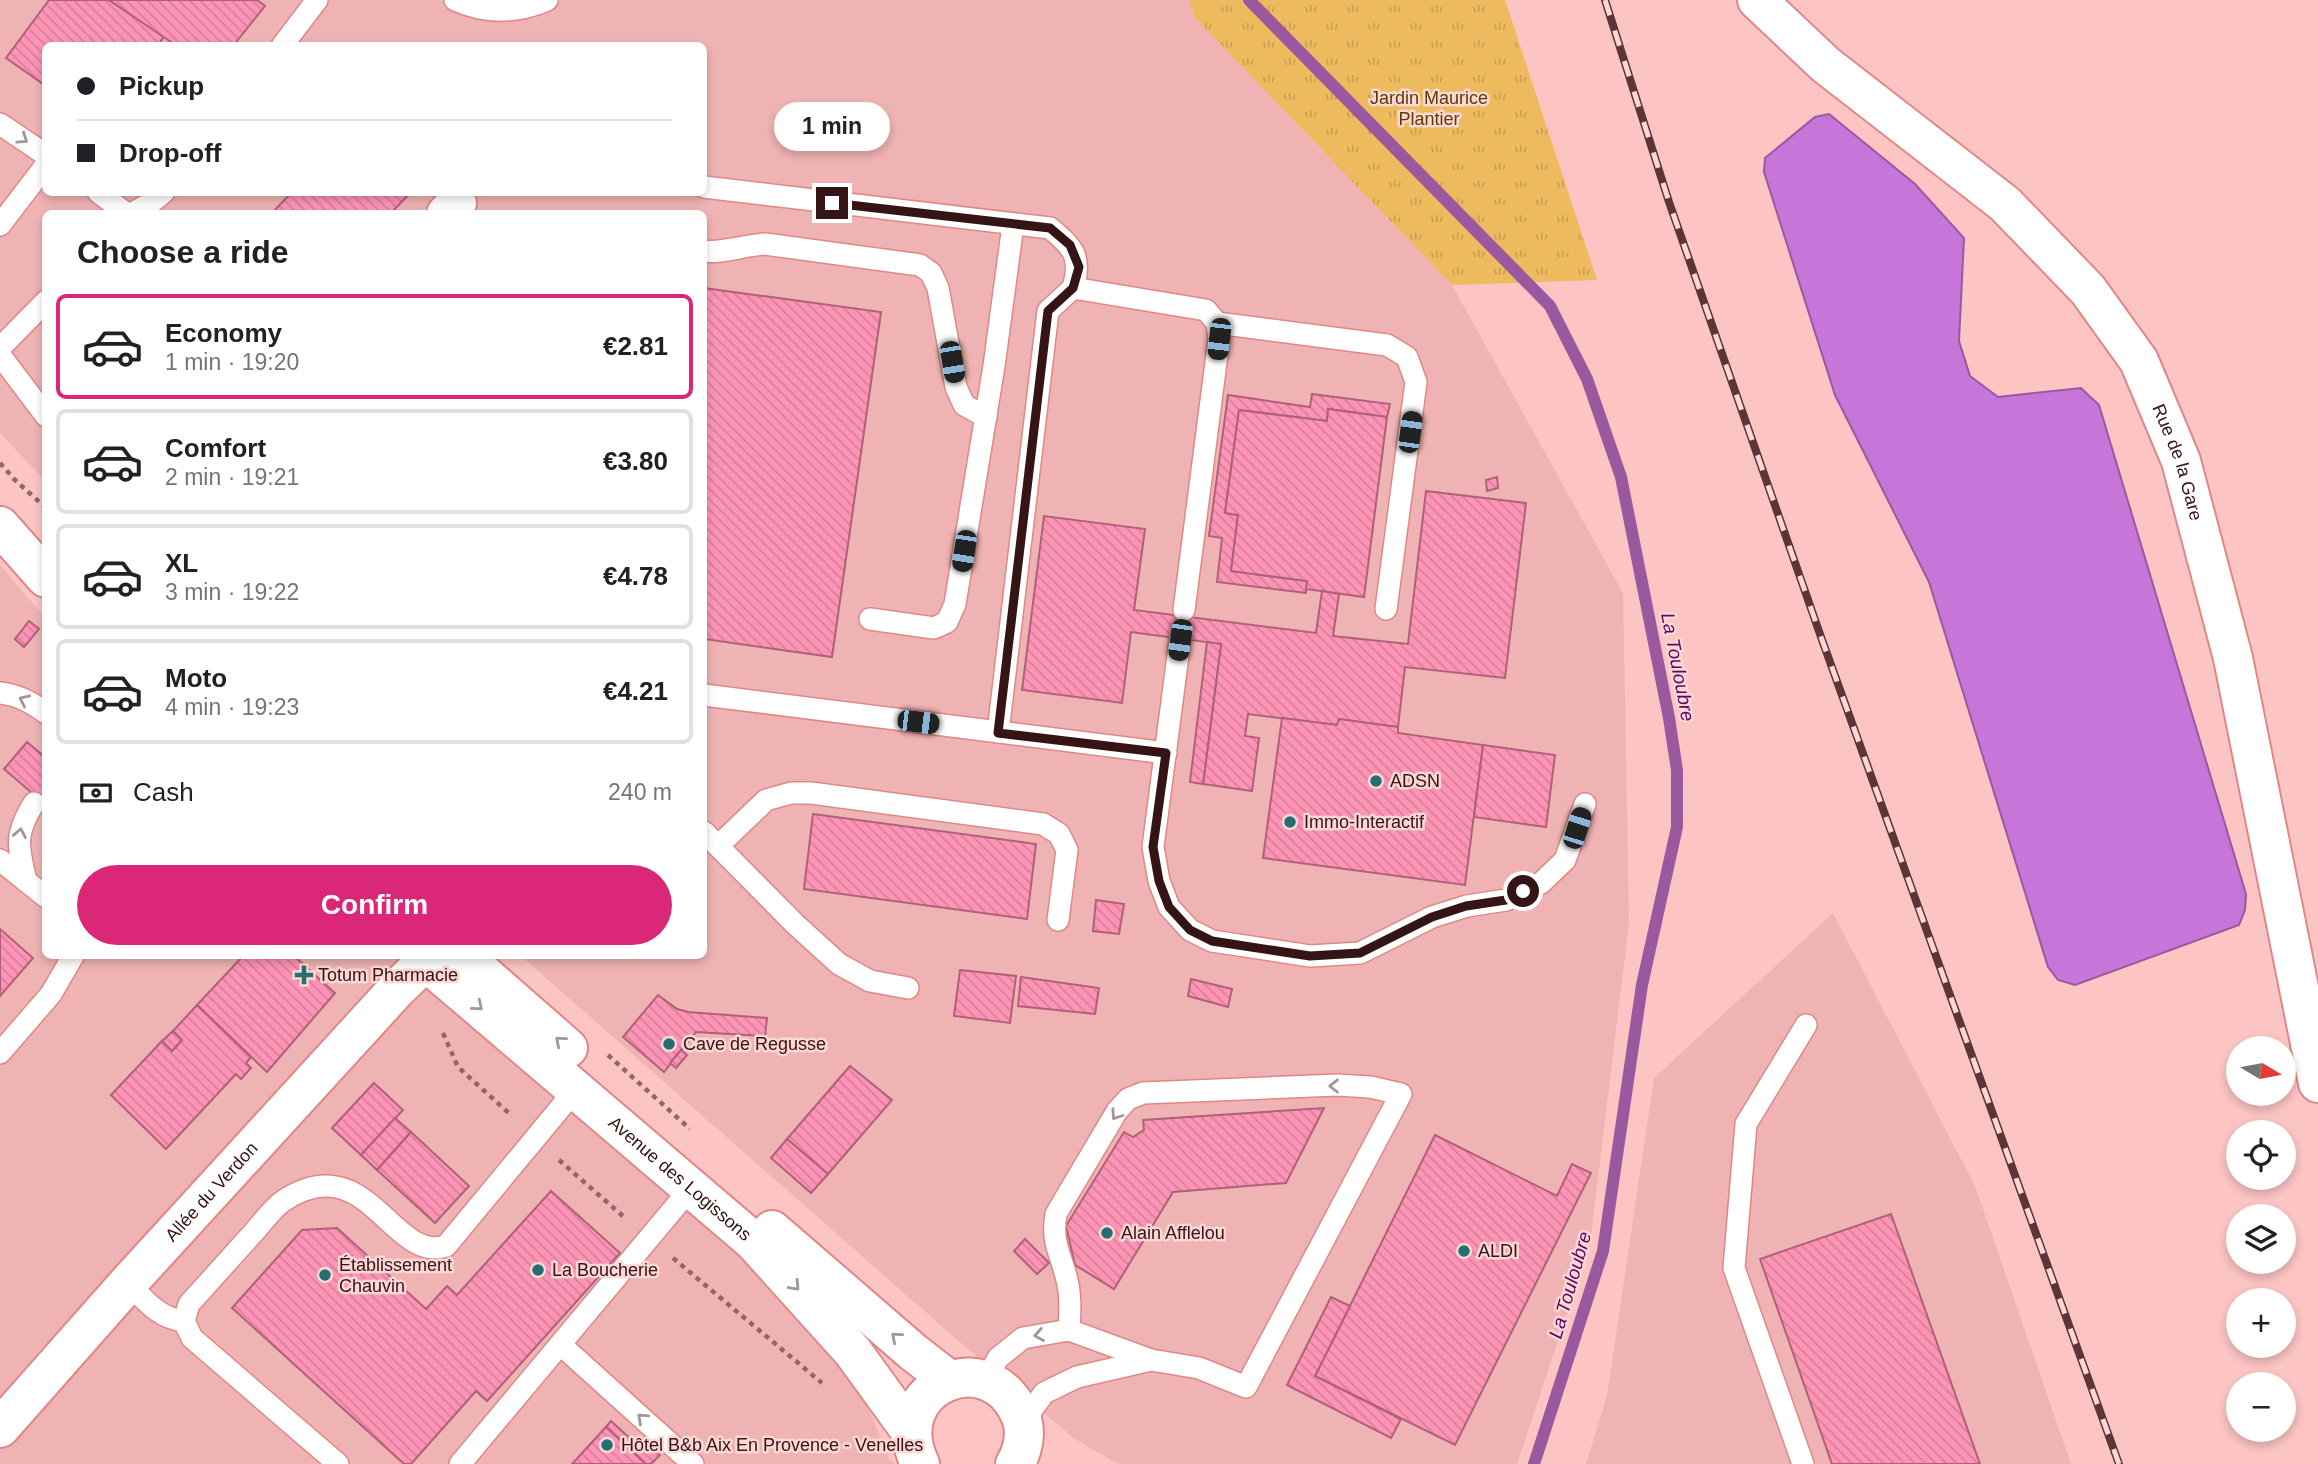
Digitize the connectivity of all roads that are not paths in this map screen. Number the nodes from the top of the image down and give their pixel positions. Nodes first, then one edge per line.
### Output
1 (317, 0) edge
2 (455, 0) edge
3 (547, 0) edge
4 (1757, 0) edge
5 (285, 42) edge
6 (0, 124) edge
7 (42, 152) edge
8 (42, 170) edge
9 (707, 187) edge
10 (104, 196) edge
11 (159, 196) edge
12 (123, 210) edge
13 (137, 210) edge
14 (0, 225) edge
15 (1013, 225) junction
16 (707, 252) edge
17 (1073, 288) junction
18 (42, 305) edge
19 (1217, 323) junction
20 (0, 348) edge
21 (0, 355) edge
22 (42, 411) edge
23 (986, 417) junction
24 (0, 506) edge
25 (0, 526) edge
26 (42, 541) edge
27 (42, 573) edge
28 (1386, 609) dead end
29 (1184, 610) dead end
30 (870, 619) dead end
31 (1180, 640) dead end
32 (0, 693) edge
33 (707, 695) edge
34 (42, 710) edge
35 (998, 733) junction
36 (1166, 753) junction
37 (34, 803) dead end
38 (1585, 804) dead end
39 (711, 839) edge
40 (0, 860) edge
41 (26, 881) junction
42 (42, 894) edge
43 (1058, 920) dead end
44 (71, 959) edge
45 (422, 959) edge
46 (424, 959) edge
47 (466, 959) edge
48 (908, 988) dead end
49 (1806, 1025) dead end
50 (0, 1053) edge
51 (2316, 1058) edge
52 (576, 1089) junction
53 (691, 1188) junction
54 (128, 1283) junction
55 (184, 1321) junction
56 (1069, 1330) junction
57 (561, 1345) junction
58 (1150, 1360) junction
59 (968, 1380) junction
60 (0, 1428) edge
61 (915, 1448) edge
62 (1028, 1448) edge
63 (338, 1464) edge
64 (460, 1464) edge
65 (693, 1464) edge
66 (1803, 1464) edge

1 - 5 lane
2 - 3 lane
4 - 51 main road, Rue de la Gare
6 -> 7 lane
8 - 14 lane
9 - 15 lane
10 - 12 lane
11 - 13 lane
15 - 17 lane
15 - 23 lane
16 - 23 lane
17 - 19 lane
17 - 35 lane
18 - 20 lane
19 - 28 lane
19 - 29 lane
21 - 22 lane
23 - 30 lane
24 - 26 main road
25 - 27 main road
31 - 36 lane
34 -> 32 lane
33 - 35 lane
35 - 36 lane
36 - 38 lane
41 -> 37 lane
39 - 43 lane
39 - 48 lane
40 - 41 lane
41 - 42 lane
44 - 50 lane
45 - 54 main road, Allée du Verdon
46 -> 52 main road, Avenue des Logissons
59 -> 47 main road, Avenue des Logissons
49 - 66 lane
52 - 53 main road, Avenue des Logissons
52 - 55 lane
53 - 57 lane
53 -> 61 main road, Avenue des Logissons
54 - 55 lane
54 - 60 main road, Allée du Verdon
55 - 63 lane
56 - 58 lane
58 -> 56 lane
56 -> 59 lane
57 - 64 lane
65 -> 57 lane
58 - 62 lane
59 - 61 main road
59 - 62 main road, Avenue des Logissons

